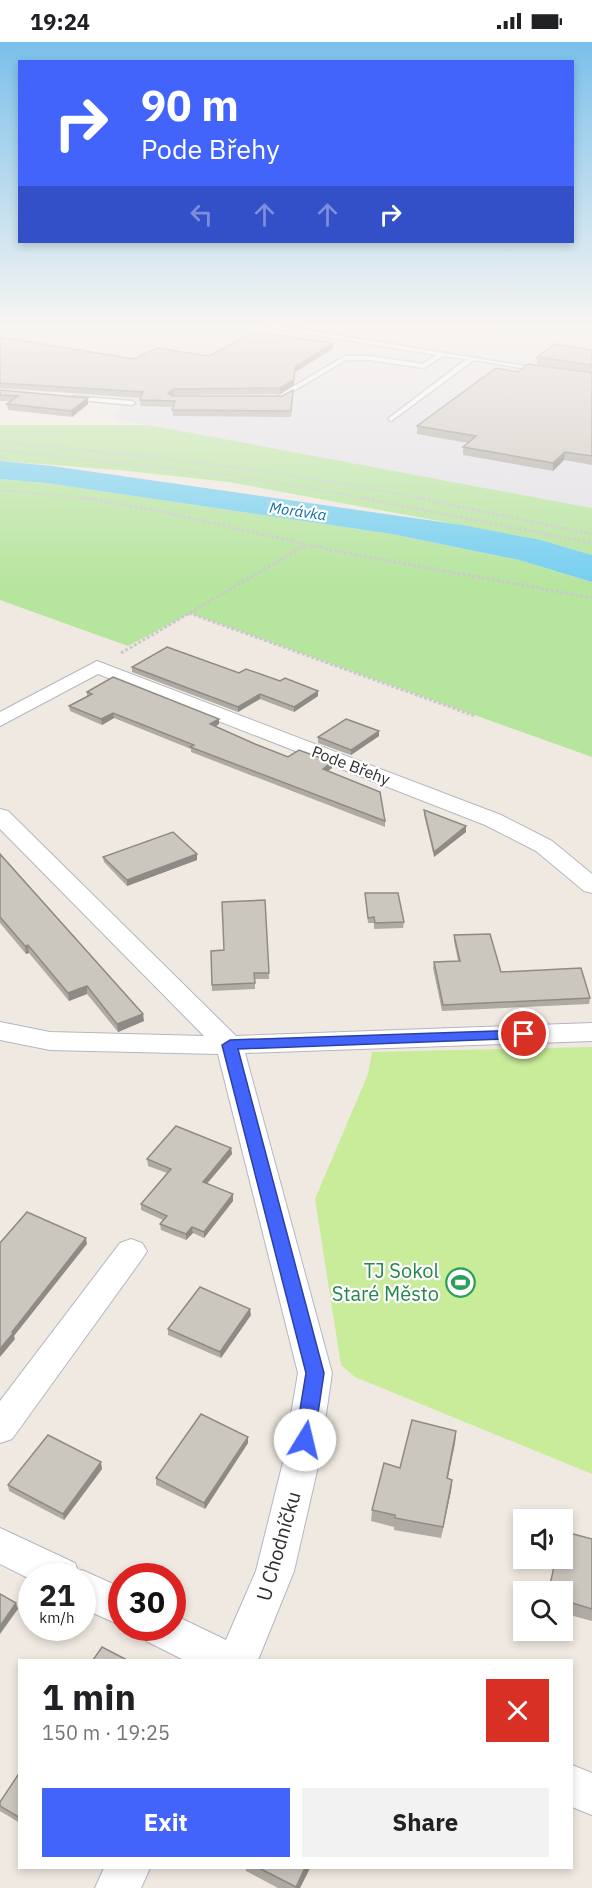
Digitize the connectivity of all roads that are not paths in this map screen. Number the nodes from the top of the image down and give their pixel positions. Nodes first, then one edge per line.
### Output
1 (400, 412) edge
2 (391, 419) dead end
3 (0, 720) edge
4 (0, 816) edge
5 (592, 886) edge
6 (0, 1031) edge
7 (592, 1032) edge
8 (230, 1045) junction
9 (131, 1251) dead end
10 (0, 1428) edge
11 (0, 1545) edge
12 (35, 1563) edge
13 (186, 1641) edge
14 (222, 1659) edge
15 (238, 1659) edge
16 (573, 1786) edge
17 (592, 1794) edge
18 (127, 1869) edge
19 (117, 1888) edge

1 - 2 lane
3 - 5 street, Pode Břehy
4 - 8 street
6 - 8 street
7 - 8 street
8 - 15 street, U Chodníčku
9 - 10 street
11 - 12 street
13 - 14 street
16 - 17 street
18 - 19 street

